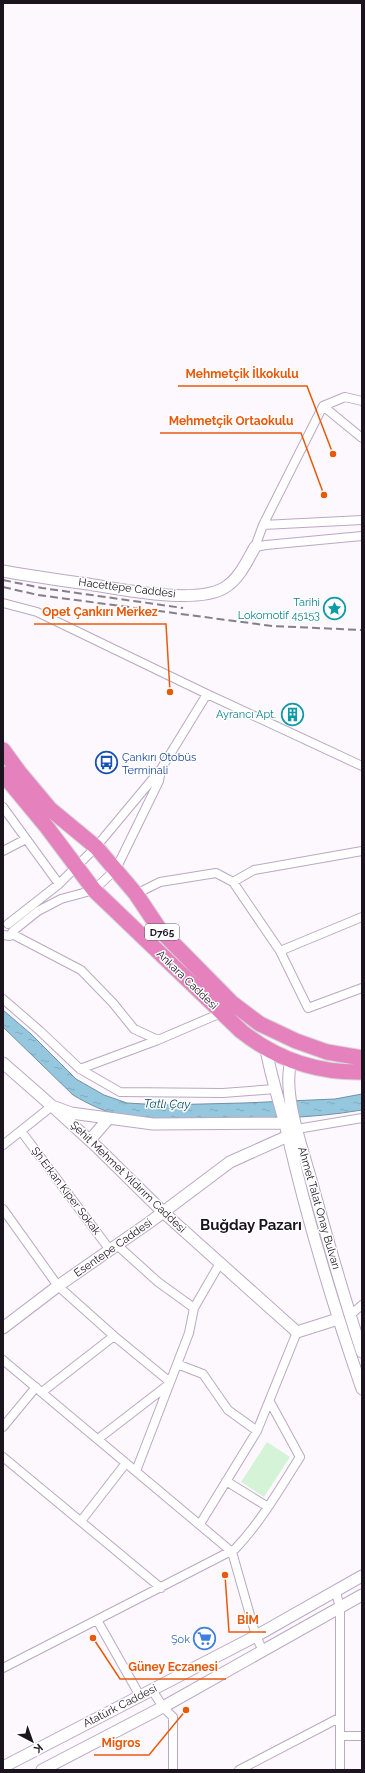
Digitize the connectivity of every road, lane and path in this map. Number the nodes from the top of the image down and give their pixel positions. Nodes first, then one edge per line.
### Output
1 (362, 400) edge
2 (323, 406) junction
3 (362, 438) edge
4 (362, 520) edge
5 (263, 525) junction
6 (362, 536) edge
7 (255, 547) junction
8 (3, 571) edge
9 (3, 603) edge
10 (207, 694) junction
11 (3, 750) edge
12 (362, 766) edge
13 (161, 769) junction
14 (3, 774) edge
15 (3, 807) edge
16 (26, 839) junction
17 (96, 847) junction
18 (3, 851) edge
19 (362, 851) edge
20 (76, 868) junction
21 (116, 869) junction
22 (233, 882) junction
23 (59, 884) junction
24 (94, 890) junction
25 (136, 894) junction
26 (362, 917) edge
27 (5, 924) edge
28 (8, 935) edge
29 (280, 951) junction
30 (362, 988) edge
31 (3, 999) edge
32 (221, 1013) junction
33 (158, 1040) junction
34 (266, 1049) junction
35 (362, 1058) edge
36 (291, 1061) junction
37 (3, 1063) edge
38 (80, 1069) junction
39 (362, 1072) edge
40 (276, 1093) junction
41 (52, 1106) junction
42 (109, 1118) junction
43 (362, 1118) edge
44 (284, 1122) junction
45 (296, 1124) junction
46 (22, 1131) junction
47 (288, 1136) junction
48 (90, 1140) junction
49 (3, 1145) edge
50 (3, 1209) edge
51 (163, 1212) junction
52 (113, 1247) junction
53 (220, 1263) junction
54 (58, 1286) junction
55 (362, 1305) edge
56 (194, 1308) junction
57 (350, 1315) junction
58 (338, 1319) junction
59 (3, 1328) edge
60 (297, 1332) junction
61 (114, 1336) junction
62 (362, 1352) edge
63 (3, 1360) edge
64 (177, 1364) junction
65 (169, 1383) junction
66 (39, 1390) junction
67 (362, 1390) edge
68 (270, 1402) junction
69 (3, 1427) edge
70 (257, 1431) junction
71 (98, 1439) junction
72 (4, 1459) edge
73 (126, 1463) junction
74 (136, 1471) junction
75 (226, 1481) junction
76 (268, 1507) junction
77 (81, 1521) junction
78 (200, 1524) junction
79 (232, 1552) junction
80 (362, 1576) edge
81 (162, 1588) junction
82 (336, 1592) junction
83 (360, 1597) edge
84 (340, 1608) junction
85 (97, 1620) junction
86 (256, 1636) junction
87 (263, 1651) junction
88 (3, 1668) edge
89 (152, 1690) junction
90 (140, 1696) junction
91 (163, 1707) junction
92 (339, 1718) junction
93 (340, 1736) junction
94 (362, 1736) edge
95 (7, 1767) edge
96 (42, 1770) edge
97 (173, 1770) edge
98 (239, 1770) edge
99 (340, 1770) edge

1 - 2 street
2 - 3 street
2 - 5 street
4 - 5 street
5 - 7 street
6 - 7 street
7 - 8 main road, Hacettepe Caddesi
9 - 10 street
10 - 12 street
10 - 13 street
11 - 17 highway, D765
13 - 17 street
13 - 21 street
14 - 20 highway, Ankara Caddesi / D765
15 - 16 street
16 - 18 street
16 - 23 street
17 - 20 street
17 - 21 highway, D765
19 - 22 street
20 - 23 street
20 - 24 highway, Ankara Caddesi / D765
21 - 24 street
21 - 25 highway, D765
22 - 25 street
22 - 29 street
23 - 27 street
24 - 28 street
24 - 32 highway, Ankara Caddesi / D765
25 - 35 highway, D765
26 - 29 street
27 - 28 street
28 - 33 street
29 - 30 street
31 - 38 street
32 - 33 street
32 - 34 highway, Ankara Caddesi / D765
33 - 38 street
34 - 36 highway, Ankara Caddesi / D765
34 - 40 main road
36 - 39 highway, D765
36 - 45 main road, Ahmet Talat Onay Bulvarı
37 - 41 main road, Şehit Mehmet Yıldırım Caddesi
38 - 40 street
40 - 44 main road, Ahmet Talat Onay Bulvarı
41 - 42 main road
41 - 46 street
41 - 48 main road, Şehit Mehmet Yıldırım Caddesi
42 - 44 main road
42 - 48 main road
43 - 45 street
44 - 47 main road, Ahmet Talat Onay Bulvarı
45 - 57 main road, Ahmet Talat Onay Bulvarı
46 - 49 street
46 - 52 street, Şh.Erkan Kiper Sokak
47 - 51 main road, Esentepe Caddesi
47 - 58 main road, Ahmet Talat Onay Bulvarı
48 - 51 main road, Şehit Mehmet Yıldırım Caddesi
50 - 54 street
51 - 52 main road, Esentepe Caddesi
51 - 53 main road, Şehit Mehmet Yıldırım Caddesi
52 - 54 main road, Esentepe Caddesi
52 - 56 street, Şh.Erkan Kiper Sokak
53 - 56 street
53 - 60 main road, Şehit Mehmet Yıldırım Caddesi
54 - 59 main road, Esentepe Caddesi
54 - 61 street
55 - 57 street
56 - 64 street
57 - 62 main road, Ahmet Talat Onay Bulvarı
58 - 60 main road
58 - 67 main road, Ahmet Talat Onay Bulvarı
60 - 68 street
61 - 65 street
61 - 66 street
63 - 66 street
64 - 65 street
64 - 70 street
65 - 71 street
65 - 74 street
66 - 69 street
66 - 71 street
68 - 70 street
68 - 76 street
70 - 75 street
71 - 73 street
72 - 77 street
73 - 74 street
73 - 77 street
74 - 78 street
75 - 76 street
75 - 78 street
76 - 79 street
77 - 81 street
78 - 79 street
79 - 81 street
79 - 86 street
80 - 82 main road, Atatürk Caddesi
81 - 85 street
82 - 84 street
82 - 86 main road, Atatürk Caddesi
83 - 84 main road, Atatürk Caddesi
84 - 87 main road, Atatürk Caddesi
84 - 92 street
85 - 88 street
85 - 90 street
86 - 87 street
86 - 89 main road, Atatürk Caddesi
87 - 91 main road, Atatürk Caddesi
89 - 90 main road, Atatürk Caddesi
89 - 91 street
90 - 95 main road, Atatürk Caddesi
91 - 96 main road, Atatürk Caddesi
91 - 97 street
92 - 93 street
92 - 98 street
93 - 94 street
93 - 99 street

